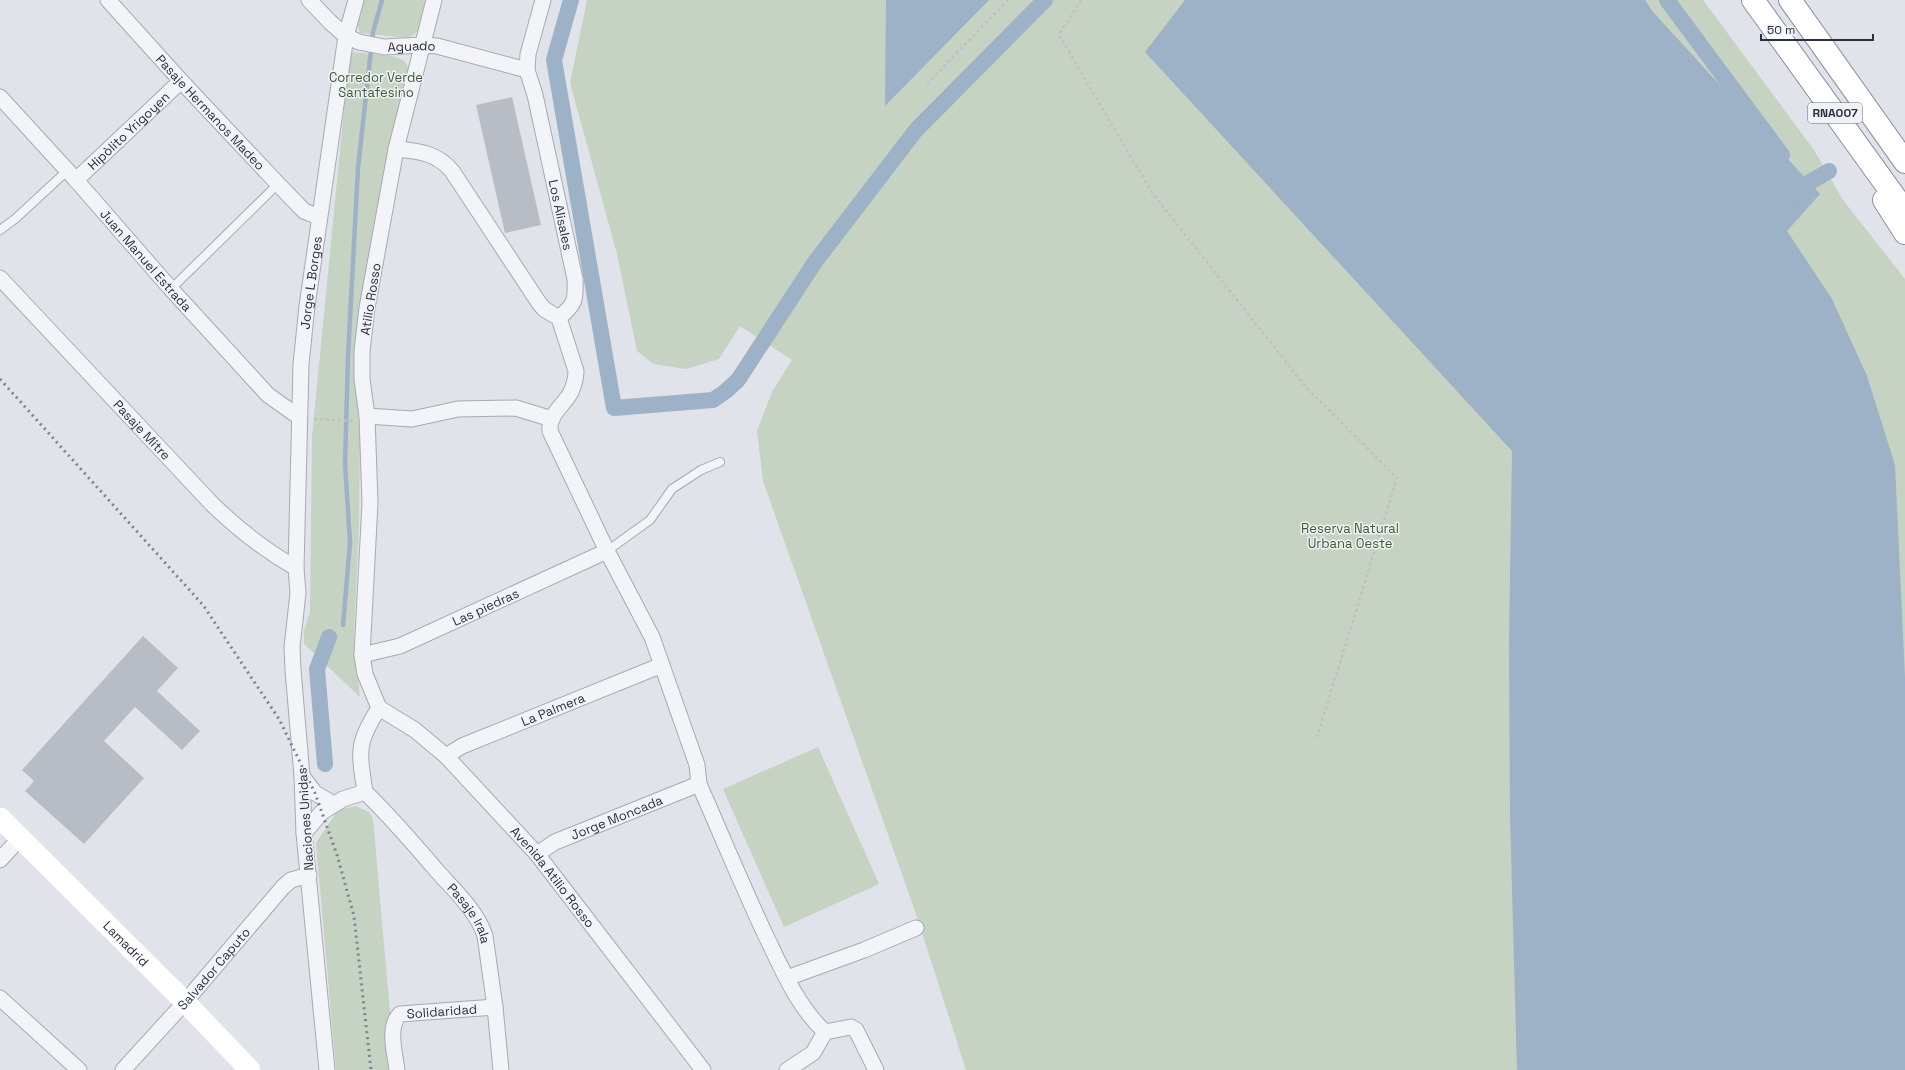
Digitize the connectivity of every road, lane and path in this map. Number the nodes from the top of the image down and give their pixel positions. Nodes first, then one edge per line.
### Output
1 (108, 0) edge
2 (309, 0) edge
3 (356, 0) edge
4 (434, 0) edge
5 (543, 0) edge
6 (1008, 0) edge
7 (1081, 0) edge
8 (1791, 2) edge
9 (1758, 8) edge
10 (352, 39) junction
11 (422, 45) junction
12 (527, 70) junction
13 (181, 81) junction
14 (927, 84) dead end
15 (0, 97) edge
16 (1905, 142) edge
17 (396, 149) junction
18 (1905, 162) edge
19 (72, 175) junction
20 (278, 184) junction
21 (1905, 211) edge
22 (319, 217) junction
23 (0, 230) edge
24 (1905, 233) edge
25 (0, 278) edge
26 (171, 289) junction
27 (559, 318) junction
28 (299, 417) junction
29 (360, 419) junction
30 (552, 419) junction
31 (328, 421) dead end
32 (720, 462) dead end
33 (607, 551) junction
34 (296, 568) junction
35 (362, 655) junction
36 (662, 665) junction
37 (379, 708) junction
38 (1317, 737) dead end
39 (446, 756) junction
40 (302, 776) junction
41 (699, 784) junction
42 (365, 792) junction
43 (334, 804) junction
44 (0, 818) edge
45 (304, 833) junction
46 (20, 838) junction
47 (537, 854) junction
48 (0, 860) edge
49 (309, 875) junction
50 (916, 928) dead end
51 (786, 978) junction
52 (0, 998) edge
53 (185, 1002) junction
54 (495, 1007) junction
55 (825, 1032) junction
56 (79, 1070) edge
57 (123, 1070) edge
58 (250, 1070) edge
59 (327, 1070) edge
60 (397, 1070) edge
61 (501, 1070) edge
62 (703, 1070) edge
63 (788, 1070) edge
64 (876, 1070) edge

1 - 13 street, Pasaje Hermanos Madeo
2 - 10 street, Aguado
3 - 10 street, Jorge L Borges
4 - 11 street, Atilio Rosso
5 - 12 street, Los Alisales
6 - 14 path
7 - 38 path
8 - 16 highway
8 - 18 highway, RNA007
9 - 21 highway, RNA007
9 - 24 highway
10 - 11 street, Aguado
10 - 22 street, Jorge L Borges
11 - 12 street, Aguado
11 - 17 street, Atilio Rosso
12 - 27 street, Los Alisales
13 - 19 street, Hipòlito Yrigoyen
13 - 20 street, Pasaje Hermanos Madeo
15 - 19 street, Juan Manuel Estrada
17 - 27 street
17 - 29 street, Atilio Rosso
19 - 23 lane
19 - 26 street, Juan Manuel Estrada
20 - 22 street, Pasaje Hermanos Madeo
20 - 26 lane
22 - 28 street, Jorge L Borges
25 - 34 street, Pasaje Mitre
26 - 28 street, Juan Manuel Estrada
27 - 30 street
28 - 34 street, Jorge L Borges
29 - 30 street
29 - 31 path
29 - 35 street, Atilio Rosso
30 - 33 street
32 - 33 lane
33 - 35 street, Las piedras
33 - 36 street
34 - 40 street, Naciones Unidas
35 - 37 street, Atilio Rosso
36 - 39 street, La Palmera
36 - 41 street
37 - 39 street, Avenida Atilio Rosso
37 - 42 street
39 - 47 street, Avenida Atilio Rosso
40 - 43 street
40 - 45 street, Naciones Unidas
41 - 47 street, Jorge Moncada
41 - 51 street
42 - 43 street
42 - 54 street, Pasaje Irala
43 - 45 street
44 - 46 street, Lamadrid
45 - 49 street, Naciones Unidas
46 - 48 street
46 - 53 street, Lamadrid
47 - 62 street, Avenida Atilio Rosso
49 - 53 street, Salvador Caputo
49 - 59 street, Naciones Unidas
50 - 51 street
51 - 55 street
52 - 56 street
53 - 57 street, Salvador Caputo
53 - 58 street, Lamadrid
54 - 60 street, Solidaridad
54 - 61 street, Pasaje Irala
55 - 63 street
55 - 64 street

